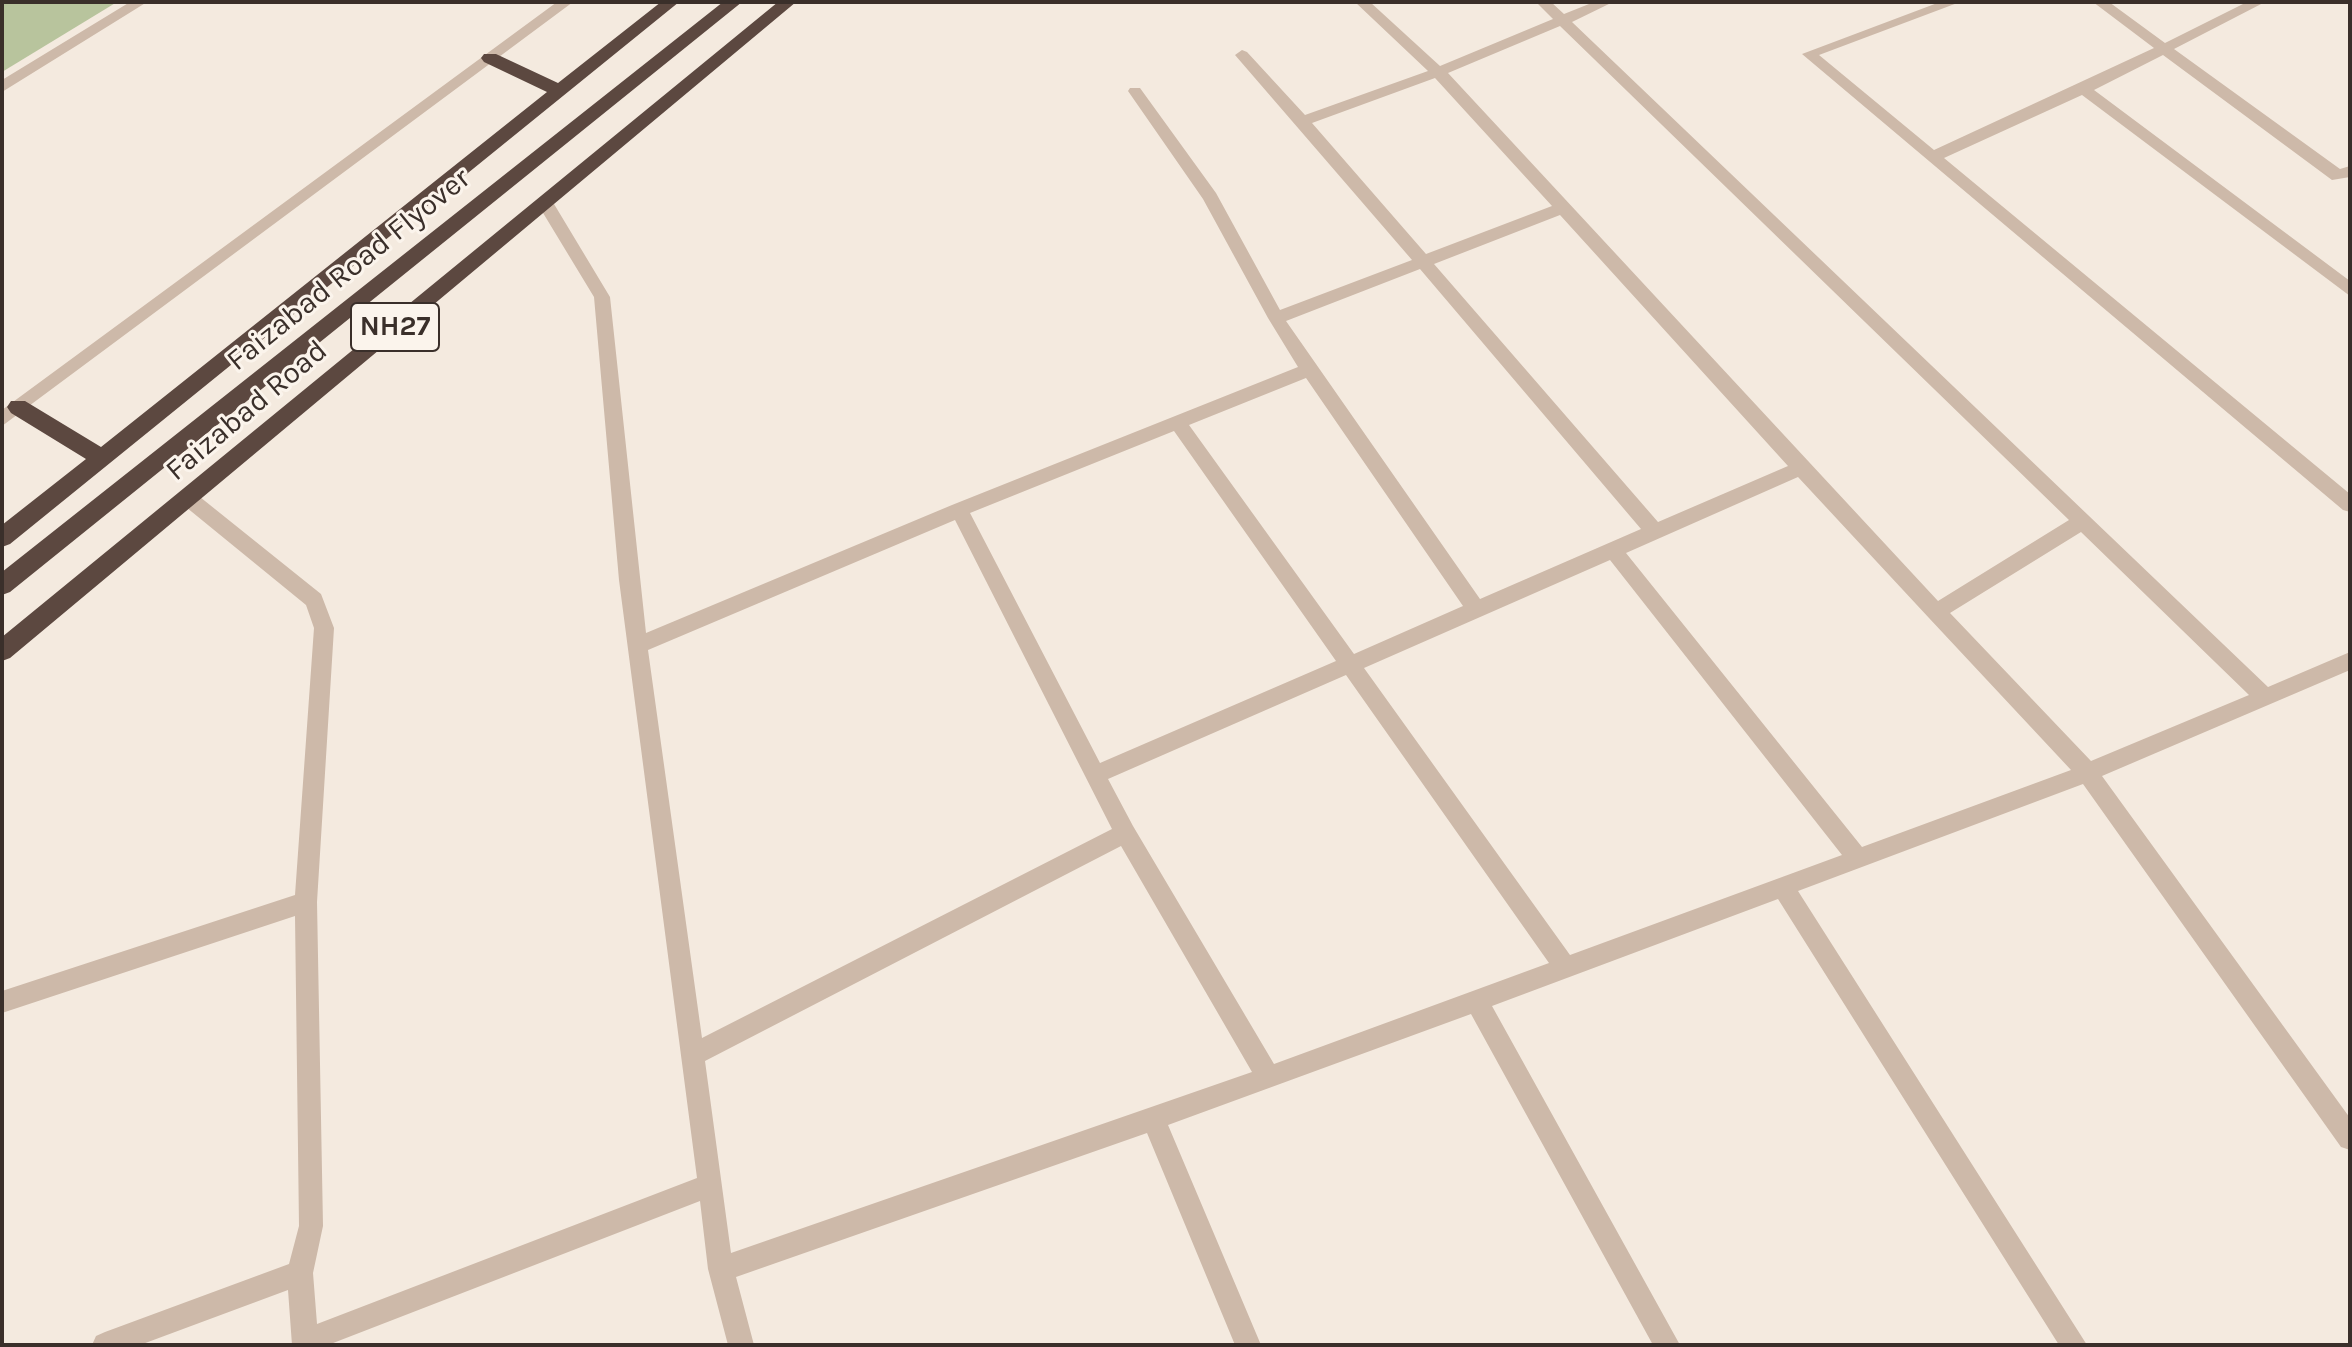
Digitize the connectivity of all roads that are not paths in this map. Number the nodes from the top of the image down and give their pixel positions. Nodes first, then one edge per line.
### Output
1 (140, 2) edge
2 (566, 2) edge
3 (671, 2) edge
4 (734, 2) edge
5 (788, 2) edge
6 (1362, 2) edge
7 (1543, 2) edge
8 (1606, 2) edge
9 (1953, 2) edge
10 (2100, 2) edge
11 (2258, 2) edge
12 (1563, 19) junction
13 (2164, 48) junction
14 (1242, 55) dead end
15 (490, 58) junction
16 (1438, 72) junction
17 (2, 87) edge
18 (2083, 89) junction
19 (560, 91) junction
20 (1135, 91) dead end
21 (1302, 121) junction
22 (1935, 156) junction
23 (2350, 171) edge
24 (545, 203) junction
25 (1563, 208) junction
26 (1424, 262) junction
27 (2350, 290) edge
28 (1276, 318) junction
29 (1309, 370) junction
30 (10, 413) edge
31 (1178, 423) junction
32 (102, 458) junction
33 (1801, 468) junction
34 (188, 498) junction
35 (2350, 505) edge
36 (959, 510) junction
37 (2083, 521) junction
38 (1655, 532) junction
39 (2, 538) edge
40 (1613, 550) junction
41 (2, 585) edge
42 (1476, 609) junction
43 (1936, 612) junction
44 (638, 645) junction
45 (2, 651) edge
46 (2350, 661) edge
47 (1351, 664) junction
48 (2265, 697) junction
49 (2087, 772) junction
50 (1096, 775) junction
51 (1125, 833) junction
52 (1858, 859) junction
53 (1783, 887) junction
54 (306, 902) junction
55 (1566, 968) junction
56 (1476, 1001) junction
57 (2, 1002) edge
58 (692, 1055) junction
59 (1269, 1078) junction
60 (1153, 1119) junction
61 (2350, 1138) edge
62 (710, 1185) junction
63 (721, 1269) junction
64 (300, 1273) junction
65 (305, 1343) edge
66 (105, 1345) edge
67 (741, 1345) edge
68 (1248, 1345) edge
69 (1667, 1345) edge
70 (2074, 1345) edge

1 - 17 street
2 - 15 street
3 - 19 highway
4 - 41 highway, Faizabad Road Flyover / NH27
5 - 24 highway, Faizabad Road / NH27
6 - 16 street
7 - 12 street
8 - 12 street
9 - 22 street
10 - 13 street
11 - 13 street
12 - 16 street
12 - 37 street
13 - 18 street
13 - 23 street
14 - 21 street
15 - 19 highway
15 - 30 street
16 - 21 street
16 - 25 street
18 - 22 street
18 - 27 street
19 - 32 highway
20 - 28 street
21 - 26 street
22 - 35 street
24 - 34 highway, Faizabad Road / NH27
24 - 44 street
25 - 26 street
25 - 33 street
26 - 28 street
26 - 38 street
28 - 29 street
29 - 31 street
29 - 42 street
30 - 32 highway
31 - 36 street
31 - 47 street
32 - 39 highway
33 - 38 street
33 - 43 street
34 - 45 highway, Faizabad Road / NH27
34 - 54 street
36 - 44 street
36 - 50 street
37 - 43 street
37 - 48 street
38 - 40 street
40 - 42 street
40 - 52 street
42 - 47 street
43 - 49 street
44 - 58 street
46 - 48 street
47 - 50 street
47 - 55 street
48 - 49 street
49 - 52 street
49 - 61 street
50 - 51 street
51 - 58 street
51 - 59 street
52 - 53 street
53 - 55 street
53 - 70 street
54 - 57 street
54 - 64 street
55 - 56 street
56 - 59 street
56 - 69 street
58 - 62 street
59 - 60 street
60 - 63 street
60 - 68 street
62 - 63 street
62 - 65 street
63 - 67 street
64 - 65 street
64 - 66 street

